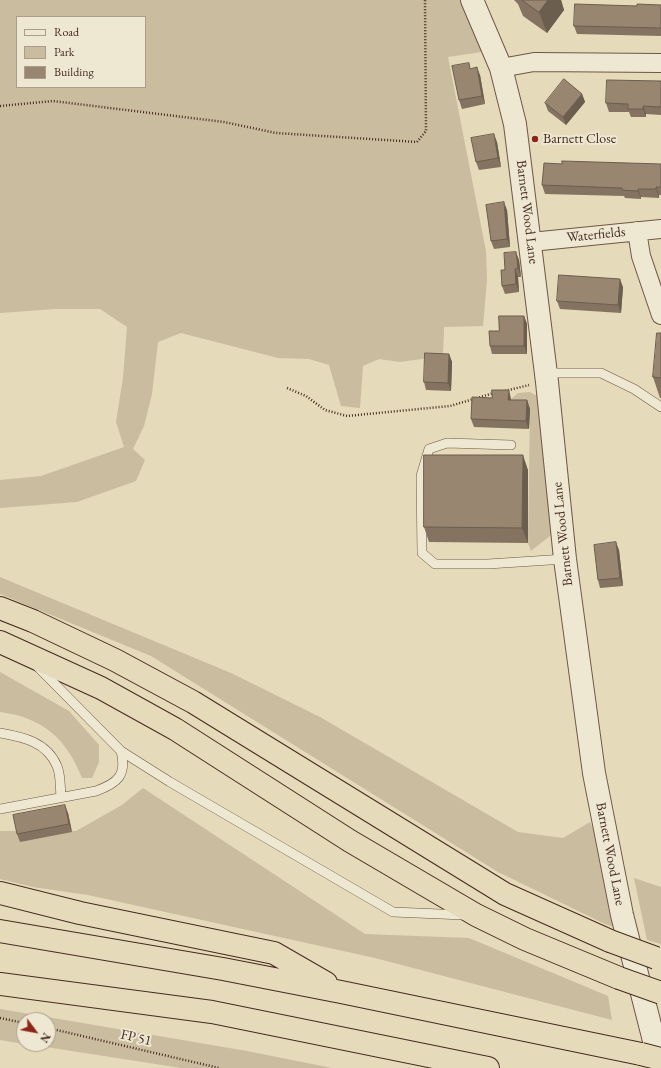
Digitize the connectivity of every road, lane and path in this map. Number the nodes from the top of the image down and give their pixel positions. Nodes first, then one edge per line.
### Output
1 (425, 0) edge
2 (472, 0) edge
3 (661, 63) edge
4 (501, 68) junction
5 (0, 106) edge
6 (661, 229) edge
7 (637, 231) junction
8 (531, 242) junction
9 (661, 314) edge
10 (547, 378) junction
11 (287, 388) dead end
12 (504, 391) edge
13 (497, 393) edge
14 (661, 407) edge
15 (511, 445) dead end
16 (565, 559) junction
17 (0, 608) edge
18 (0, 642) edge
19 (20, 649) junction
20 (0, 733) edge
21 (121, 751) junction
22 (61, 797) junction
23 (0, 809) edge
24 (0, 894) edge
25 (476, 916) junction
26 (0, 931) edge
27 (659, 959) edge
28 (0, 984) edge
29 (341, 992) junction
30 (661, 993) edge
31 (0, 1018) edge
32 (16, 1021) edge
33 (56, 1030) edge
34 (651, 1057) edge
35 (219, 1068) edge
36 (488, 1068) edge
37 (661, 1068) edge

1 - 5 path
2 - 4 street, Barnett Wood Lane
3 - 4 street
4 - 8 street, Barnett Wood Lane
6 - 7 street, Waterfields
7 - 8 street, Waterfields
7 - 9 street
8 - 10 street, Barnett Wood Lane
10 - 12 path
10 - 14 lane
10 - 16 street, Barnett Wood Lane
11 - 13 path
15 - 16 lane
16 - 37 street, Barnett Wood Lane
17 - 27 highway, bridge
18 - 19 highway
19 - 21 lane
19 - 25 highway
20 - 22 lane
21 - 22 lane
21 - 25 lane
22 - 23 lane
24 - 29 highway
25 - 30 highway, bridge
26 - 29 highway
28 - 36 highway
29 - 34 highway
31 - 32 path
33 - 35 path, FP 51

